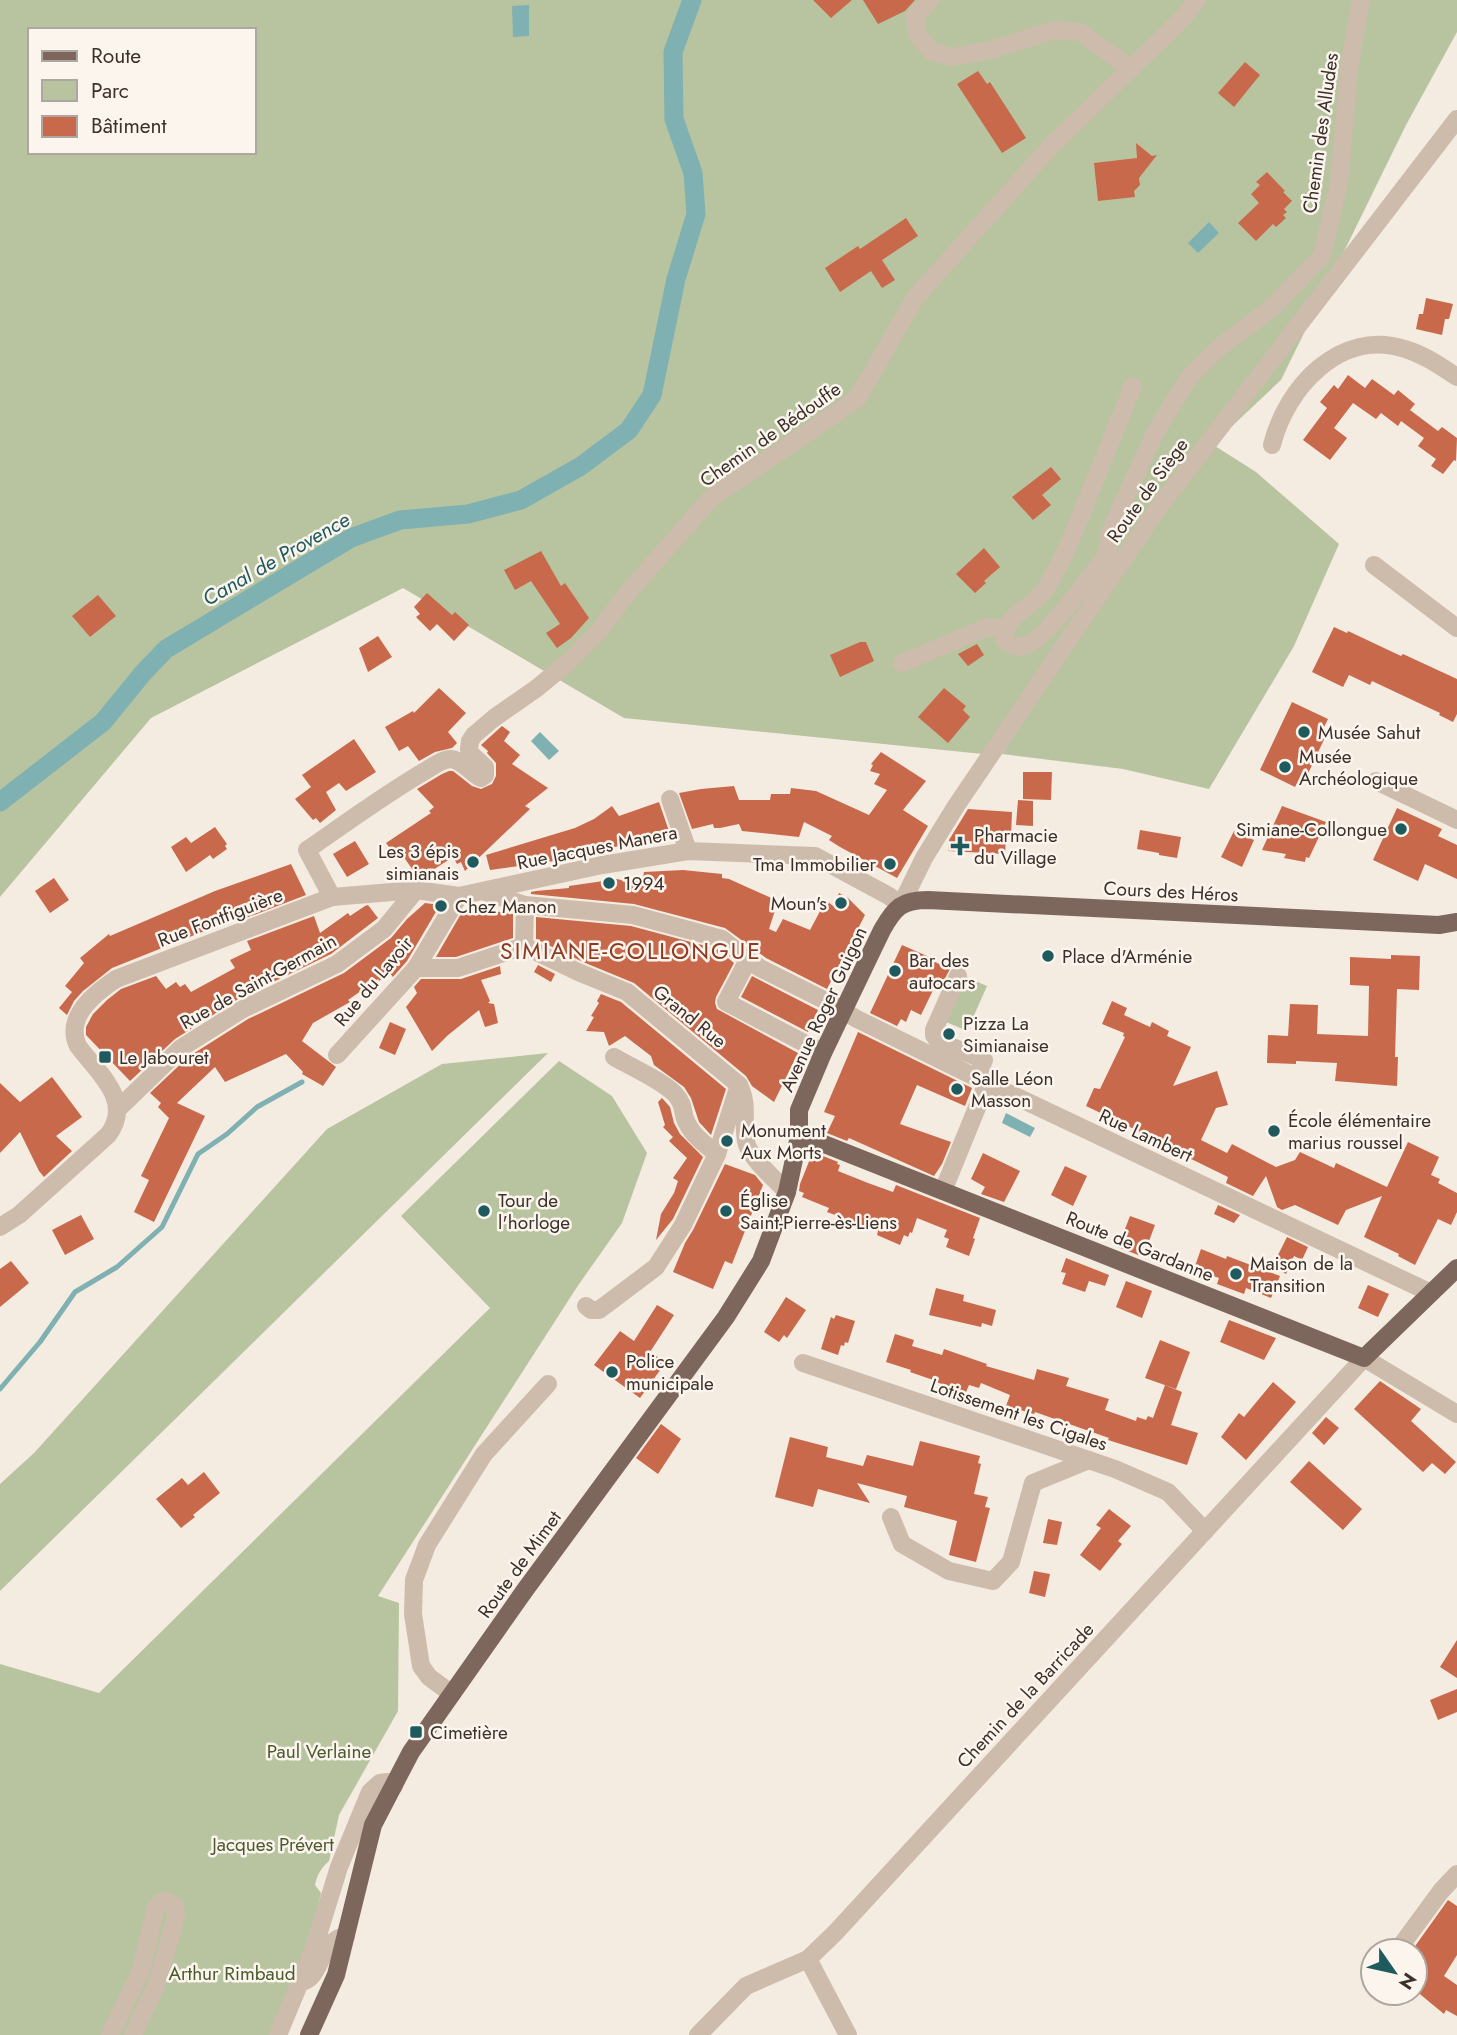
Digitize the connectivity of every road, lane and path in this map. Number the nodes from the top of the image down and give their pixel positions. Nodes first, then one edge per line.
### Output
1 (930, 0) edge
2 (1198, 0) edge
3 (1361, 0) edge
4 (1131, 69) junction
5 (1457, 120) edge
6 (1457, 377) edge
7 (1133, 386) dead end
8 (1272, 445) dead end
9 (1112, 560) junction
10 (1374, 565) dead end
11 (1005, 628) junction
12 (1457, 628) edge
13 (902, 663) dead end
14 (1376, 781) dead end
15 (670, 799) dead end
16 (1457, 820) edge
17 (688, 851) junction
18 (416, 890) junction
19 (482, 891) junction
20 (459, 896) junction
21 (332, 897) junction
22 (525, 905) junction
23 (901, 905) junction
24 (1451, 921) edge
25 (524, 946) junction
26 (748, 960) junction
27 (416, 968) junction
28 (958, 976) dead end
29 (844, 1013) junction
30 (823, 1053) junction
31 (337, 1055) dead end
32 (614, 1057) dead end
33 (982, 1081) junction
34 (739, 1085) junction
35 (118, 1110) junction
36 (799, 1136) junction
37 (717, 1154) junction
38 (943, 1191) junction
39 (788, 1192) junction
40 (0, 1227) edge
41 (1457, 1268) edge
42 (1431, 1293) junction
43 (586, 1306) dead end
44 (1364, 1358) junction
45 (803, 1363) dead end
46 (548, 1384) dead end
47 (1457, 1415) edge
48 (1089, 1460) junction
49 (891, 1517) dead end
50 (1205, 1531) junction
51 (452, 1694) junction
52 (394, 1786) junction
53 (1457, 1874) edge
54 (346, 1936) junction
55 (1407, 1937) edge
56 (808, 1959) junction
57 (300, 1982) junction
58 (110, 2035) edge
59 (133, 2035) edge
60 (278, 2035) edge
61 (309, 2035) edge
62 (698, 2035) edge
63 (848, 2035) edge

1 - 4 street
2 - 4 street, Chemin de Bédouffe
3 - 9 street, Chemin des Alludes
4 - 21 street, Chemin de Bédouffe
5 - 9 street, Route de Siège
6 - 8 street
7 - 11 street
9 - 11 street
9 - 23 street, Route de Siège
10 - 12 street
11 - 13 street
14 - 16 street
15 - 17 street
17 - 19 street, Rue Jacques Manera
17 - 23 street, Rue Jacques Manera
18 - 20 street, Rue Jacques Manera
18 - 21 street, Rue Fontfiguière
18 - 35 street, Rue de Saint-Germain
19 - 20 street, Rue Jacques Manera
19 - 22 street, Rue Lambert
20 - 27 street, Rue du Lavoir
21 - 35 street, Rue Fontfiguière
22 - 25 street
22 - 26 street, Rue Lambert
23 - 24 main road, Cours des Héros
23 - 29 main road, Avenue Roger Guigon
25 - 27 street
25 - 34 street, Grand Rue
26 - 29 street, Rue Lambert
26 - 30 street
27 - 31 street, Rue du Lavoir
28 - 33 street
29 - 30 main road, Avenue Roger Guigon
29 - 33 street, Rue Lambert
30 - 36 main road, Avenue Roger Guigon
32 - 37 street
33 - 38 street
33 - 42 street, Rue Lambert
34 - 37 street
34 - 39 street
35 - 40 street, Rue de Saint-Germain
36 - 38 main road, Route de Gardanne
36 - 39 main road, Route de Mimet
37 - 43 street
38 - 44 main road, Route de Gardanne
39 - 51 main road, Route de Mimet
41 - 42 main road
42 - 44 main road
44 - 47 street, Route de Gardanne
44 - 50 street, Chemin de la Barricade
45 - 48 street, Lotissement les Cigales
46 - 51 street
48 - 49 street
48 - 50 street, Lotissement les Cigales
50 - 56 street, Chemin de la Barricade
51 - 52 main road, Route de Mimet
52 - 54 main road, Route de Mimet
52 - 57 street
53 - 55 street
54 - 57 street
54 - 61 main road, Route de Mimet
56 - 62 street, Chemin de la Barricade
56 - 63 street
57 - 60 street
58 - 59 street

